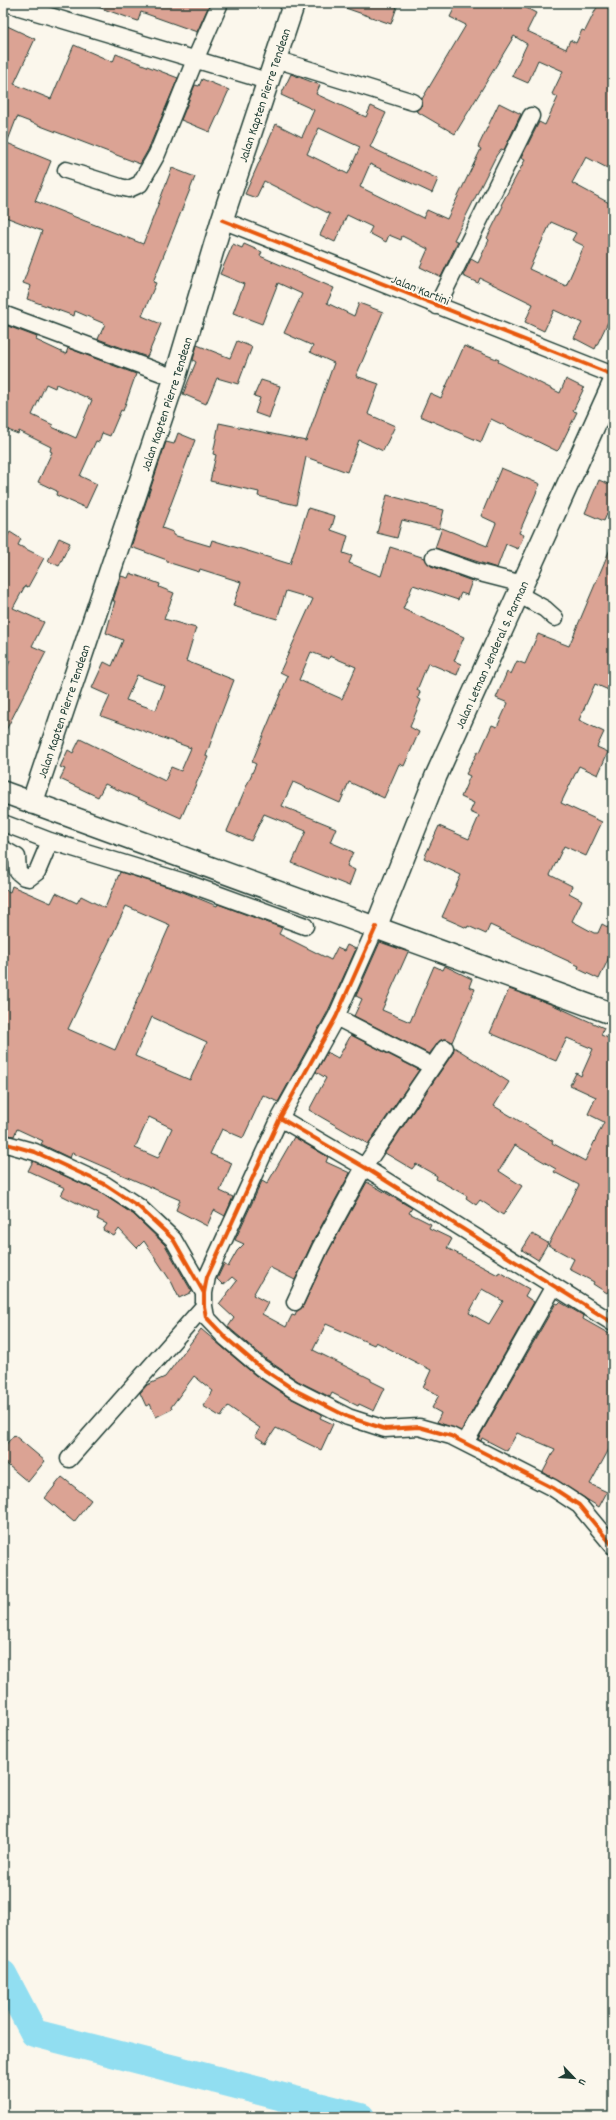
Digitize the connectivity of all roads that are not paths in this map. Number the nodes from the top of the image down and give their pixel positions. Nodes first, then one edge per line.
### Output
1 (6, 3) edge
2 (220, 3) edge
3 (294, 3) edge
4 (276, 59) junction
5 (195, 60) junction
6 (267, 81) junction
7 (413, 102) dead end
8 (531, 116) dead end
9 (66, 170) dead end
10 (222, 220) junction
11 (437, 306) junction
12 (3, 314) edge
13 (613, 375) edge
14 (175, 378) junction
15 (613, 384) edge
16 (434, 557) dead end
17 (520, 589) junction
18 (555, 618) dead end
19 (3, 792) edge
20 (32, 803) junction
21 (3, 823) edge
22 (50, 841) junction
23 (3, 849) edge
24 (305, 926) dead end
25 (376, 926) junction
26 (613, 1014) edge
27 (336, 1017) junction
28 (445, 1048) dead end
29 (432, 1066) junction
30 (280, 1118) junction
31 (3, 1143) edge
32 (364, 1167) junction
33 (554, 1286) junction
34 (204, 1299) junction
35 (295, 1302) dead end
36 (613, 1323) edge
37 (465, 1443) junction
38 (69, 1459) dead end
39 (613, 1546) edge

1 - 5 street
2 - 5 street
3 - 4 main road, Jalan Kapten Pierre Tendean
4 - 6 main road, Jalan Kapten Pierre Tendean
4 - 7 street
5 - 6 street
5 - 9 street
6 - 10 main road, Jalan Kapten Pierre Tendean
8 - 11 street
10 - 11 street, Jalan Kartini
10 - 14 main road, Jalan Kapten Pierre Tendean
11 - 13 street, Jalan Kartini
12 - 14 street
14 - 20 main road, Jalan Kapten Pierre Tendean
15 - 17 main road, Jalan Letnan Jenderal S. Parman
16 - 17 street
17 - 18 street
17 - 25 main road, Jalan Letnan Jenderal S. Parman
19 - 20 main road
20 - 25 main road
21 - 22 street
22 - 23 street
22 - 24 street
25 - 26 main road
25 - 27 street
27 - 29 street
27 - 30 street
28 - 29 street
29 - 32 street
30 - 32 street
30 - 34 street
31 - 34 street
32 - 33 street
32 - 35 street
33 - 36 street
33 - 37 street
34 - 37 street
34 - 38 street
37 - 39 street

